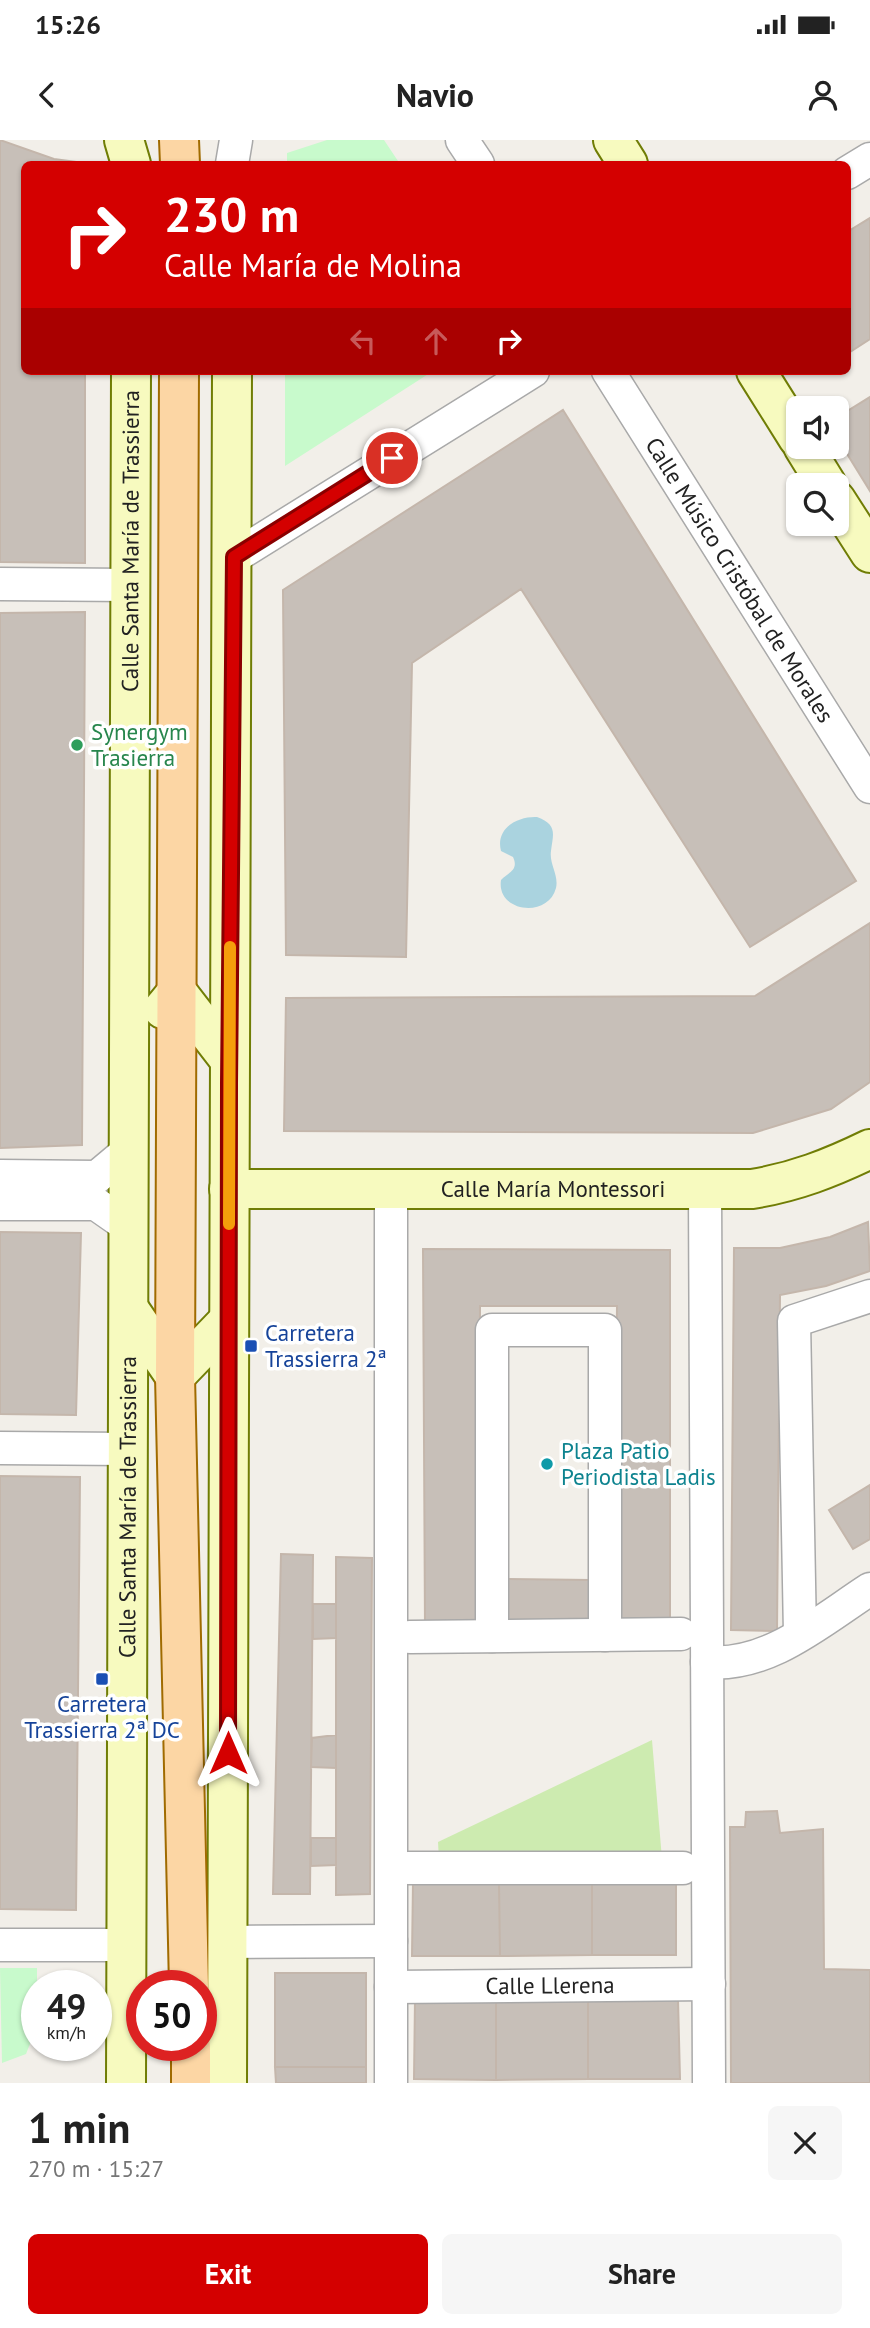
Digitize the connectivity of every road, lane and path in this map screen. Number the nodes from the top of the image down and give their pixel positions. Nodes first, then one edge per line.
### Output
1 (124, 140) edge
2 (180, 140) edge
3 (236, 140) edge
4 (463, 140) edge
5 (613, 140) edge
6 (870, 159) edge
7 (130, 161) edge
8 (180, 161) edge
9 (191, 161) edge
10 (232, 161) edge
11 (476, 161) edge
12 (626, 161) edge
13 (851, 171) edge
14 (131, 375) edge
15 (179, 375) edge
16 (232, 375) edge
17 (527, 375) edge
18 (611, 375) edge
19 (758, 375) edge
20 (786, 420) edge
21 (849, 520) edge
22 (870, 553) edge
23 (234, 557) junction
24 (0, 584) edge
25 (131, 585) junction
26 (870, 787) edge
27 (177, 992) junction
28 (131, 1048) junction
29 (229, 1059) junction
30 (870, 1149) edge
31 (128, 1151) junction
32 (0, 1176) edge
33 (229, 1189) junction
34 (705, 1189) junction
35 (391, 1191) junction
36 (0, 1204) edge
37 (129, 1227) junction
38 (870, 1296) edge
39 (129, 1308) junction
40 (229, 1320) junction
41 (174, 1376) junction
42 (0, 1448) edge
43 (128, 1449) junction
44 (870, 1589) edge
45 (681, 1633) dead end
46 (605, 1634) junction
47 (800, 1634) junction
48 (492, 1636) junction
49 (411, 1637) dead end
50 (708, 1662) junction
51 (408, 1868) dead end
52 (683, 1868) dead end
53 (391, 1941) junction
54 (227, 1942) junction
55 (0, 1945) edge
56 (127, 1945) junction
57 (189, 1970) edge
58 (709, 1984) junction
59 (391, 1987) junction
60 (191, 2061) edge
61 (126, 2083) edge
62 (191, 2083) edge
63 (227, 2083) edge
64 (391, 2083) edge
65 (709, 2083) edge

1 - 7 main road
2 - 8 main road
2 - 9 main road
3 - 10 street
4 - 11 street
5 - 12 main road
6 - 13 street
14 - 25 main road, Calle Santa María de Trassierra
15 - 27 main road, Calle Santa María de Trassierra
16 - 23 main road
17 - 23 street
18 - 26 street, Calle Músico Cristóbal de Morales
19 - 20 main road
21 - 22 main road
23 - 29 main road
24 - 25 street
25 - 28 main road, Calle Santa María de Trassierra
27 - 28 main road
27 - 29 main road
27 - 41 main road, Calle Santa María de Trassierra
28 - 31 main road, Calle Santa María de Trassierra
29 - 33 main road
30 - 34 main road, Calle María Montessori
31 - 32 street
31 - 37 main road, Calle Santa María de Trassierra
33 - 35 main road, Calle María Montessori
33 - 40 main road
34 - 35 main road, Calle María Montessori
34 - 50 street
35 - 53 street
36 - 37 street
37 - 39 main road, Calle Santa María de Trassierra
38 - 47 street
39 - 41 main road, Calle Santa María de Trassierra
39 - 43 main road, Calle Santa María de Trassierra
40 - 41 main road, Calle Santa María de Trassierra
40 - 54 main road
41 - 57 main road, Calle Santa María de Trassierra
42 - 43 street
43 - 56 main road, Calle Santa María de Trassierra
44 - 47 street
45 - 46 street
46 - 48 street
46 - 48 street
47 - 50 street
48 - 49 street
50 - 58 street
51 - 52 street
53 - 54 street
53 - 59 street
54 - 63 main road
55 - 56 street
56 - 61 main road, Calle Santa María de Trassierra
58 - 59 street, Calle Llerena
58 - 65 street
59 - 64 street
60 - 62 main road

